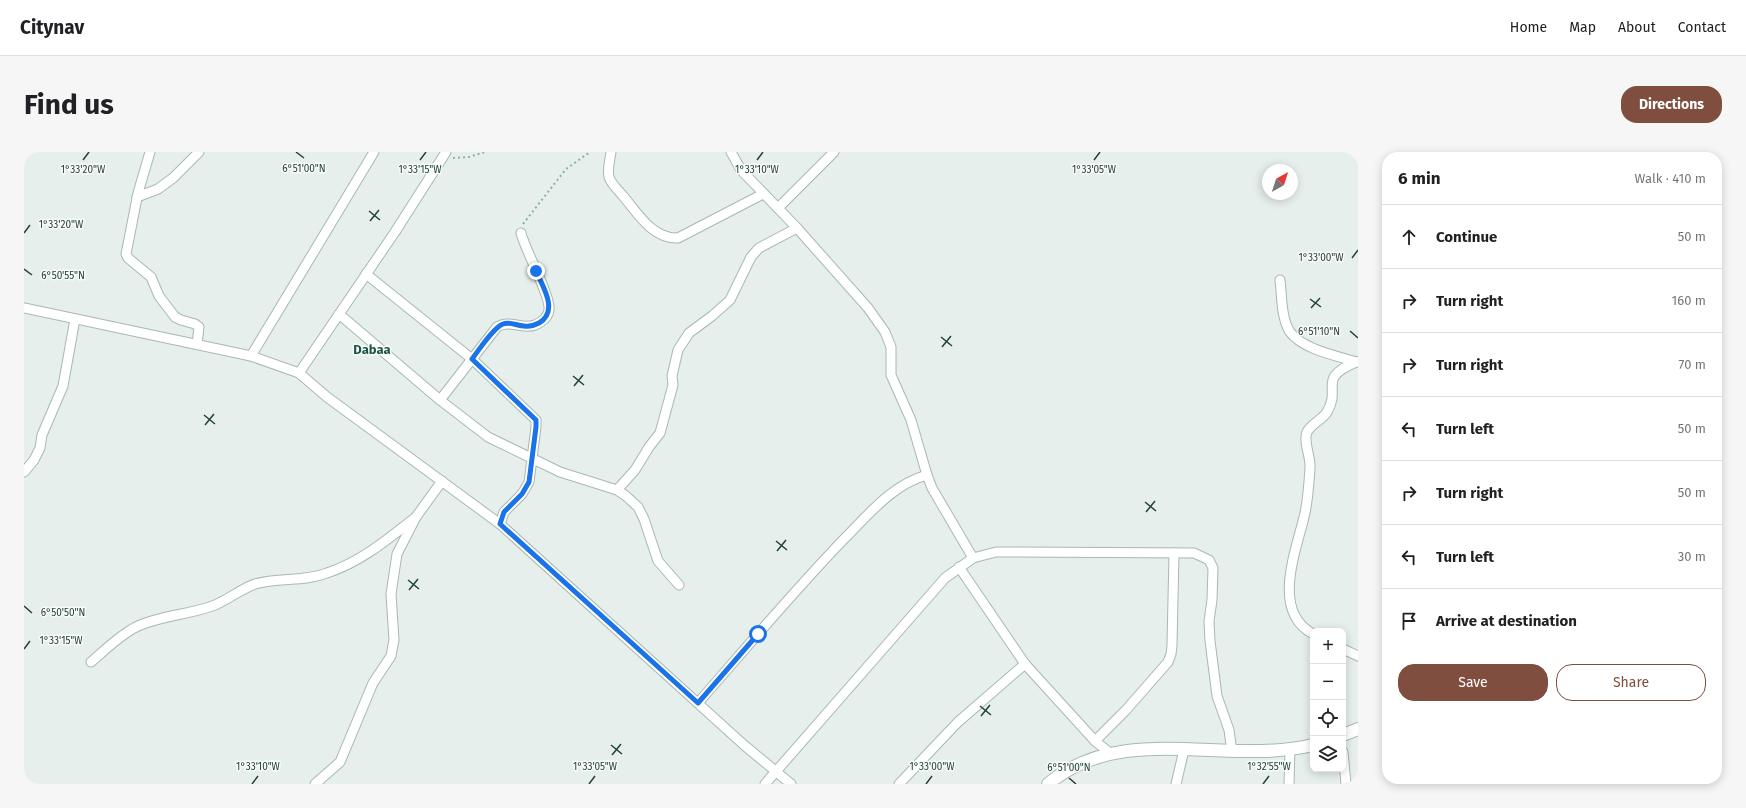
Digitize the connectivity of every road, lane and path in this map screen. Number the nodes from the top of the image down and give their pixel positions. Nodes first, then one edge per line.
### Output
1 (150, 152) edge
2 (198, 152) edge
3 (374, 152) edge
4 (435, 152) edge
5 (485, 152) edge
6 (590, 152) edge
7 (611, 152) edge
8 (731, 152) edge
9 (834, 152) edge
10 (444, 155) edge
11 (763, 194) junction
12 (137, 197) junction
13 (778, 208) junction
14 (797, 228) junction
15 (521, 232) joint
16 (366, 274) junction
17 (1280, 280) dead end
18 (24, 308) edge
19 (339, 314) junction
20 (75, 318) junction
21 (197, 344) junction
22 (251, 356) junction
23 (472, 359) junction
24 (1357, 362) edge
25 (298, 373) junction
26 (440, 400) junction
27 (532, 459) junction
28 (24, 472) edge
29 (927, 475) junction
30 (442, 481) junction
31 (617, 490) junction
32 (416, 517) junction
33 (500, 524) junction
34 (1174, 553) junction
35 (973, 558) junction
36 (959, 567) junction
37 (679, 586) dead end
38 (1310, 632) edge
39 (1346, 650) edge
40 (1358, 656) edge
41 (91, 662) dead end
42 (1025, 664) junction
43 (698, 703) junction
44 (1358, 729) edge
45 (1346, 734) edge
46 (1095, 741) junction
47 (1310, 746) edge
48 (1184, 750) junction
49 (1290, 750) junction
50 (1232, 752) junction
51 (1110, 753) junction
52 (775, 771) junction
53 (1345, 772) edge
54 (316, 784) edge
55 (765, 784) edge
56 (791, 784) edge
57 (900, 784) edge
58 (1048, 784) edge
59 (1176, 784) edge
60 (1289, 784) edge
61 (1346, 784) edge

1 - 12 street
2 - 12 street
3 - 22 street
4 - 10 street
5 - 10 path
6 - 15 path
7 - 11 street
8 - 11 street
9 - 13 street
10 - 16 street
11 - 13 street
12 - 21 street
13 - 14 street
14 - 29 street
14 - 31 street
15 - 23 street
16 - 19 street
16 - 23 street
17 - 24 street
18 - 20 street
19 - 25 street
19 - 26 street
20 - 21 street
20 - 28 street
21 - 22 street
22 - 25 street
23 - 26 street
23 - 27 street
24 - 38 street
25 - 30 street
26 - 27 street
27 - 31 street
27 - 33 street
29 - 35 street
29 - 43 street
30 - 32 street
30 - 33 street
31 - 37 street
32 - 41 street
32 - 54 street
33 - 43 street
34 - 35 street
34 - 46 street
34 - 50 street
35 - 36 street
36 - 42 street
36 - 52 street
39 - 40 street
42 - 46 street
42 - 57 street
43 - 52 street
44 - 45 street
46 - 51 street
47 - 49 street
48 - 50 street
48 - 51 street
48 - 59 street
49 - 50 street
49 - 60 street
51 - 58 street
52 - 55 street
52 - 56 street
53 - 61 street

